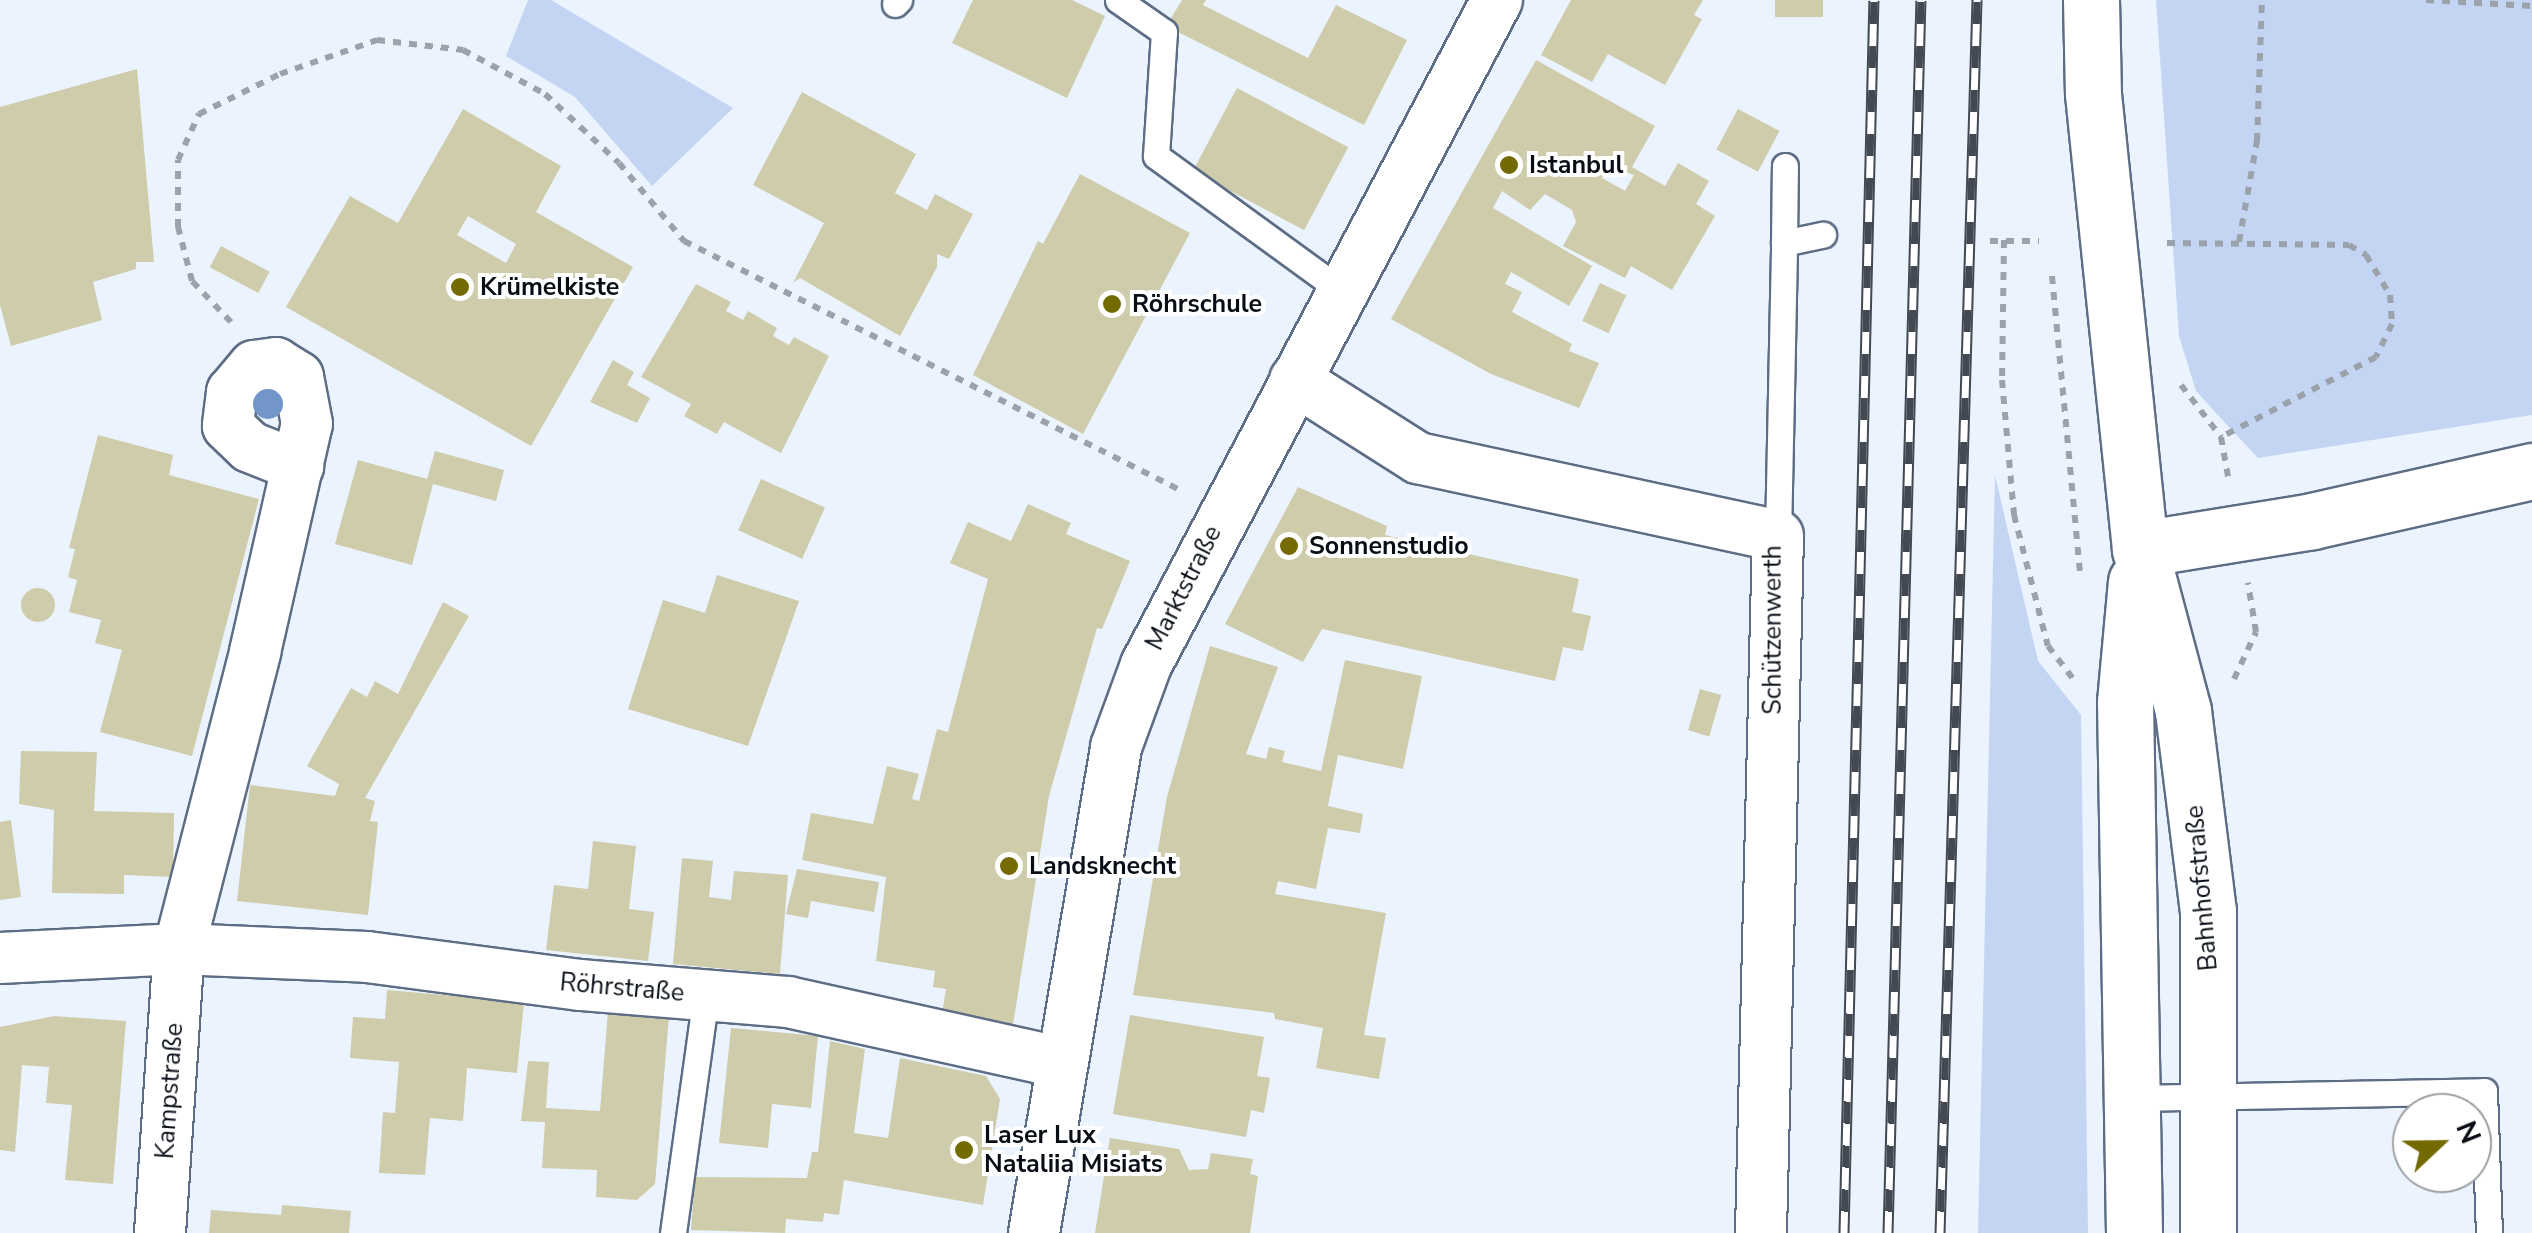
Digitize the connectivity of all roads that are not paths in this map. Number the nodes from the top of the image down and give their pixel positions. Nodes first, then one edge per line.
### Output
1 (1118, 0) edge
2 (1496, 0) edge
3 (2092, 0) edge
4 (1785, 166) dead end
5 (1823, 235) dead end
6 (1784, 242) junction
7 (1342, 291) junction
8 (1295, 380) junction
9 (298, 466) junction
10 (2532, 471) edge
11 (1778, 536) junction
12 (2140, 549) junction
13 (179, 950) junction
14 (0, 958) edge
15 (706, 996) junction
16 (1059, 1062) junction
17 (2133, 1098) junction
18 (2211, 1098) junction
19 (160, 1233) edge
20 (672, 1233) edge
21 (1034, 1233) edge
22 (1760, 1233) edge
23 (2134, 1233) edge
24 (2208, 1233) edge
25 (2488, 1233) edge

1 - 7 lane
2 - 7 street, Marktstraße
3 - 12 street, Bahnhofstraße
4 - 6 lane
5 - 6 lane
6 - 11 lane
7 - 8 street, Marktstraße
8 - 11 street, Schützenwerth
8 - 16 street, Marktstraße
9 - 9 street
9 - 13 street
10 - 12 street
11 - 22 street, Schützenwerth
12 - 17 street, Bahnhofstraße
12 - 18 street, Bahnhofstraße
13 - 14 street, Röhrstraße
13 - 15 street, Röhrstraße
13 - 19 street, Kampstraße
15 - 16 street, Röhrstraße
15 - 20 lane
16 - 21 street, Marktstraße
17 - 18 lane
17 - 23 street, Bahnhofstraße
18 - 24 street, Bahnhofstraße
18 - 25 lane

